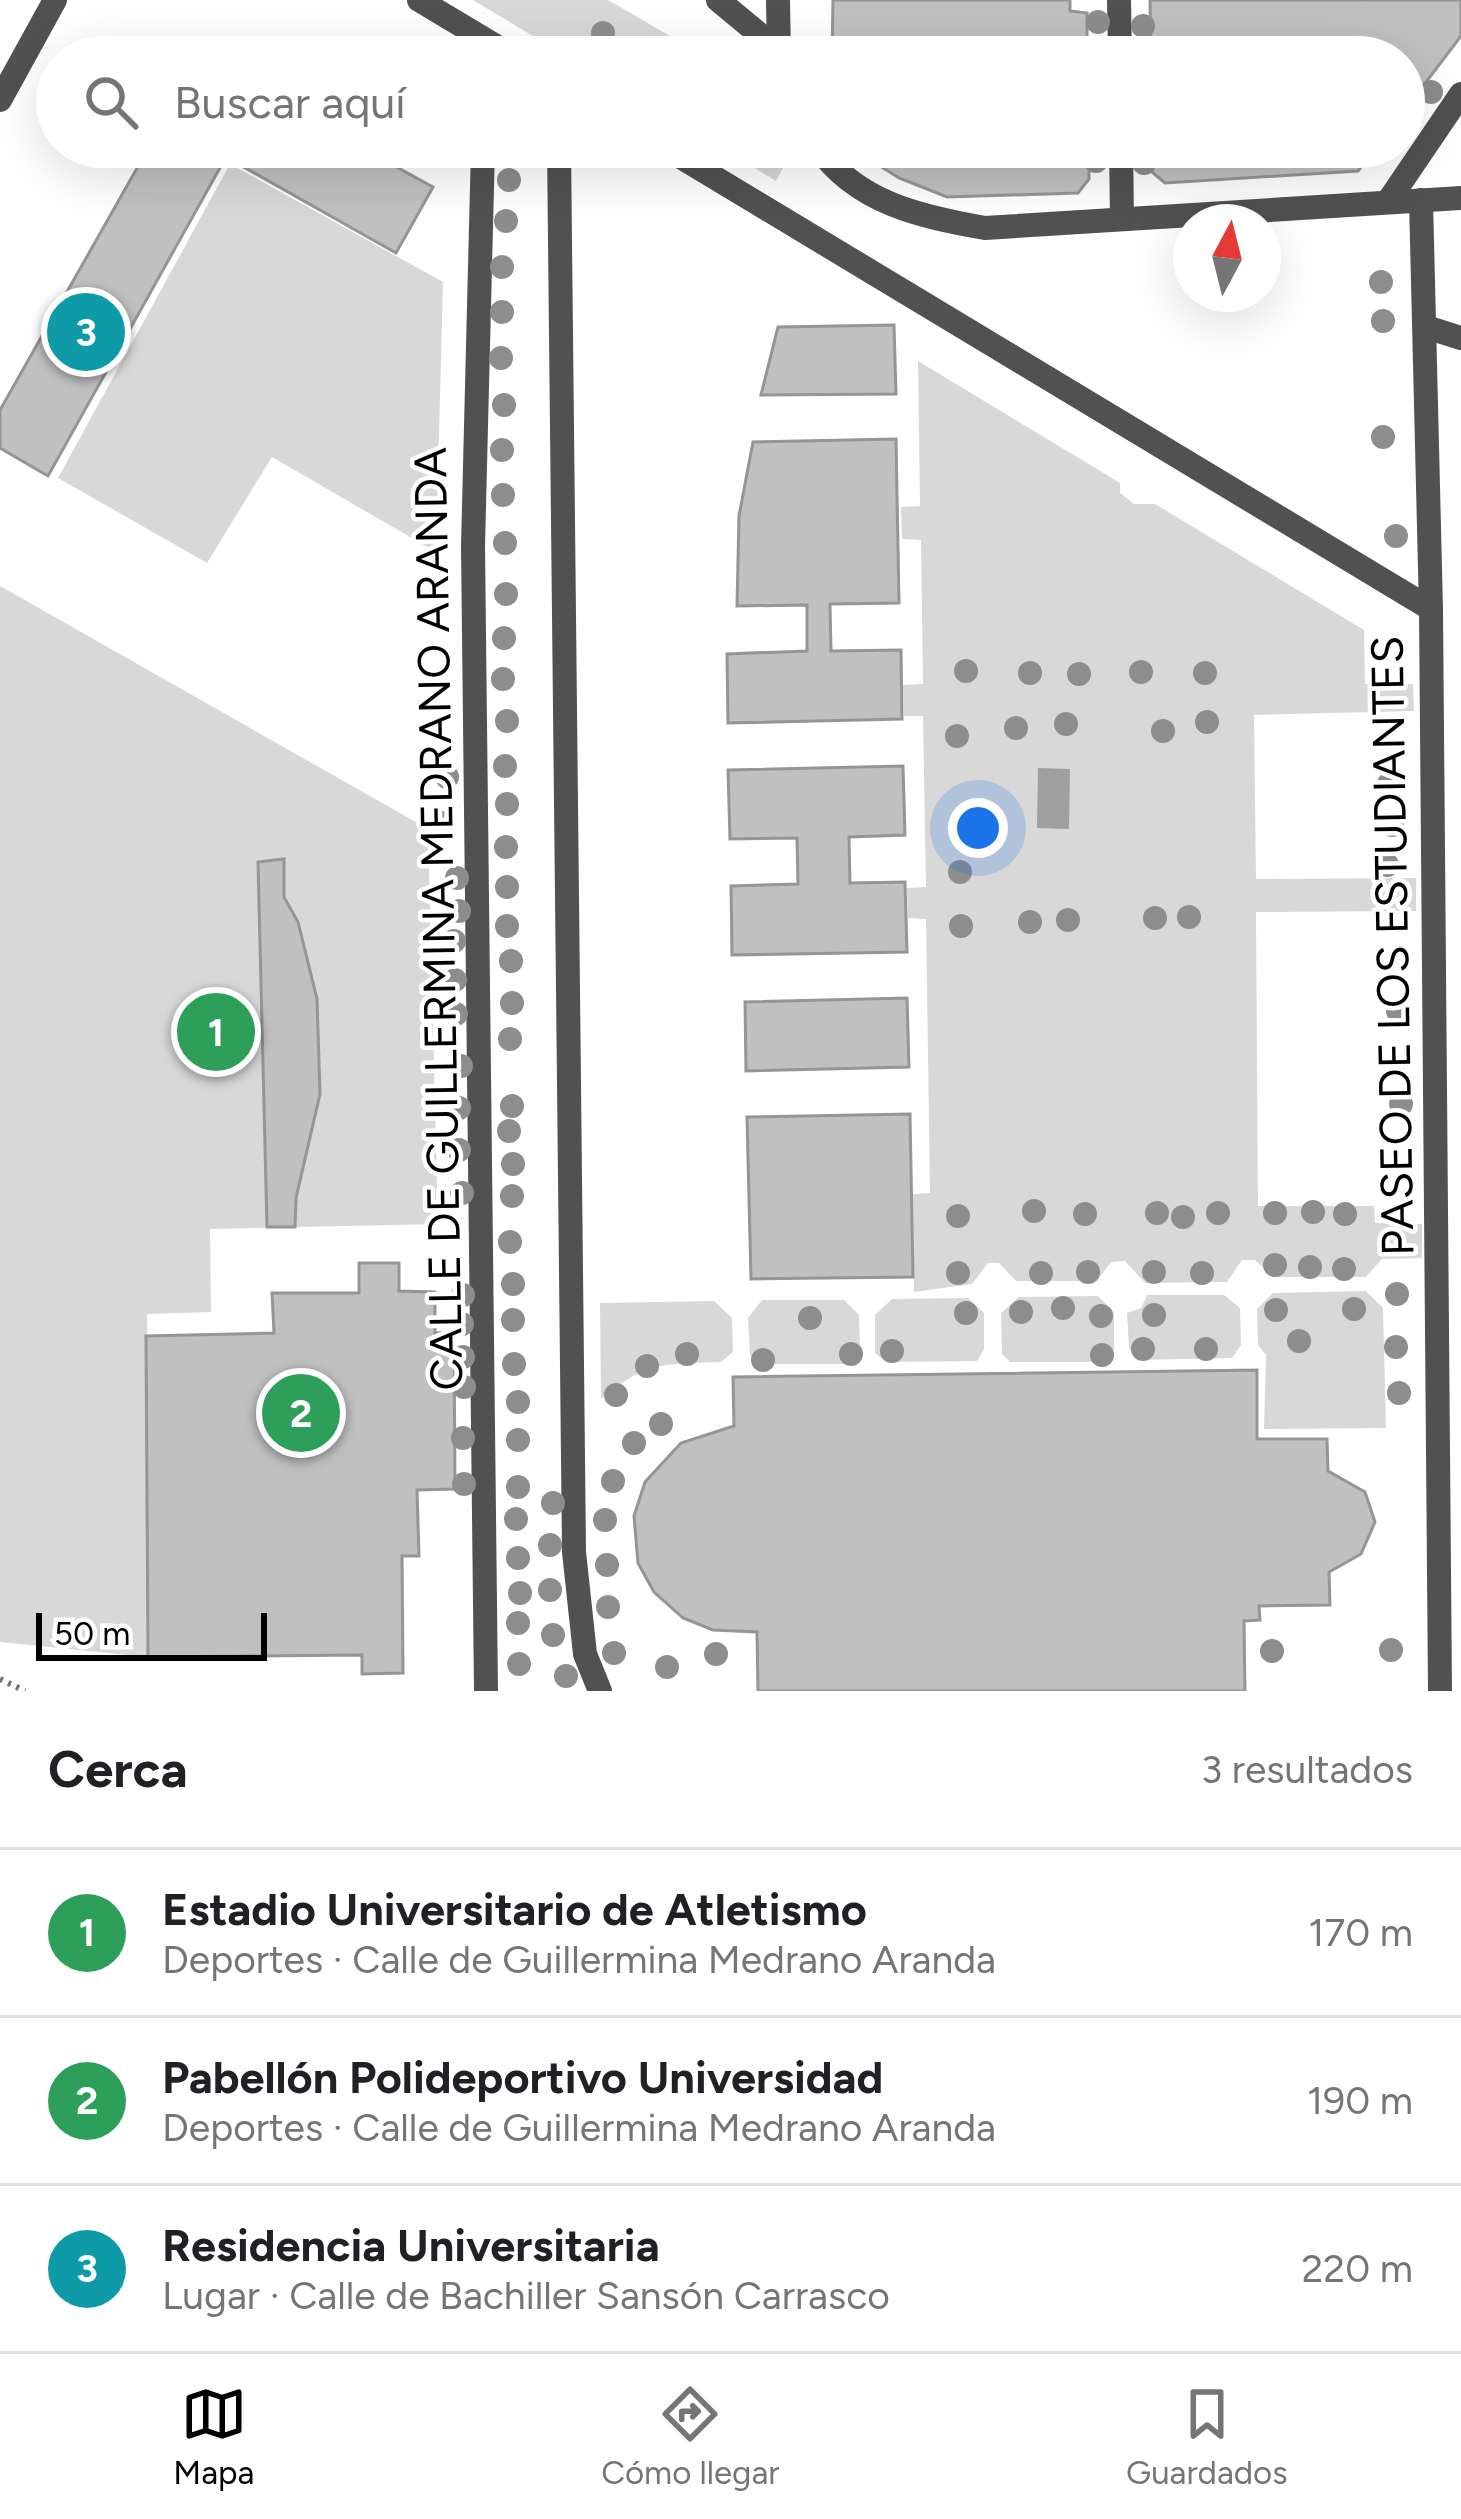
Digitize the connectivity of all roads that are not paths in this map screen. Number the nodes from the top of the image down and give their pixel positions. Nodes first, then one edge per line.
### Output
1 (55, 0) edge
2 (419, 0) edge
3 (718, 0) edge
4 (778, 0) edge
5 (1119, 0) edge
6 (469, 36) edge
7 (759, 36) edge
8 (778, 36) edge
9 (1120, 36) edge
10 (1461, 94) edge
11 (0, 100) edge
12 (1425, 146) edge
13 (482, 168) edge
14 (559, 168) edge
15 (699, 168) edge
16 (834, 168) edge
17 (1121, 168) edge
18 (1410, 168) edge
19 (1461, 198) edge
20 (1388, 200) junction
21 (1420, 200) junction
22 (1121, 219) junction
23 (1426, 326) junction
24 (1461, 338) edge
25 (1431, 609) junction
26 (1451, 1523) edge
27 (486, 1691) edge
28 (600, 1691) edge
29 (1440, 1691) edge

1 - 11 street
2 - 6 street
3 - 7 street
4 - 8 street
5 - 9 street
10 - 12 street
13 - 27 street, CALLE DE GUILLERMINA MEDRANO ARANDA
14 - 28 street
15 - 25 street
16 - 22 street
17 - 22 street
18 - 20 street
19 - 21 street
20 - 21 street
20 - 22 street
21 - 23 street, PASEO DE LOS ESTUDIANTES
23 - 24 street
23 - 25 street, PASEO DE LOS ESTUDIANTES
25 - 26 street, PASEO DE LOS ESTUDIANTES
26 - 29 street, PASEO DE LOS ESTUDIANTES

